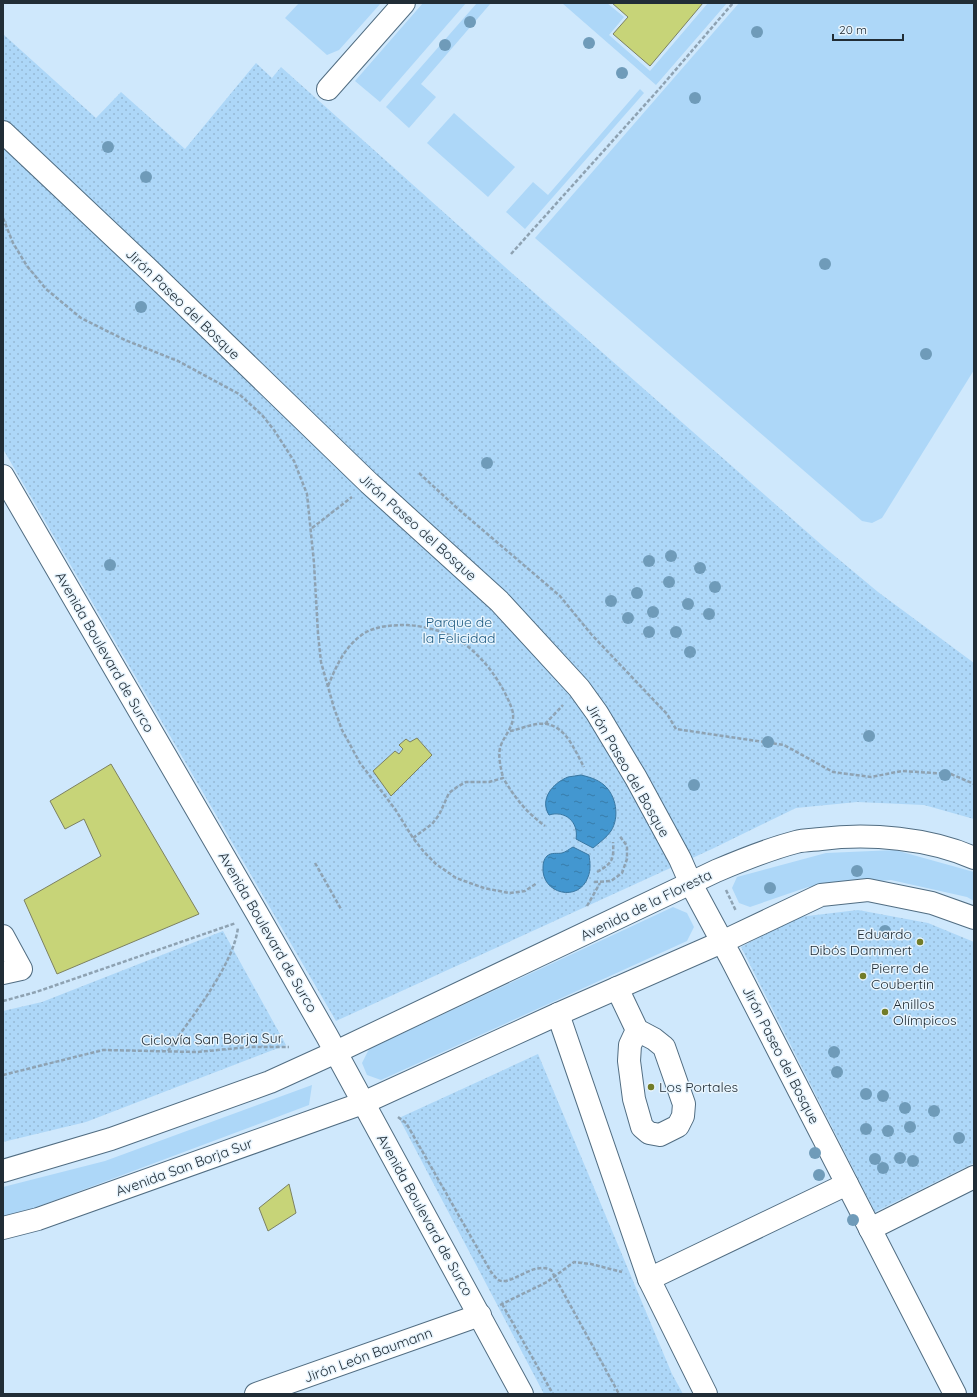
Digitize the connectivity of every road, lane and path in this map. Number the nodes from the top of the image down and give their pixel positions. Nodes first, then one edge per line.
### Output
1 (404, 3) edge
2 (733, 3) edge
3 (328, 89) dead end
4 (3, 132) edge
5 (3, 218) edge
6 (511, 254) dead end
7 (419, 473) dead end
8 (5, 482) edge
9 (369, 483) junction
10 (311, 528) junction
11 (328, 687) junction
12 (509, 732) junction
13 (584, 767) dead end
14 (503, 778) junction
15 (974, 784) edge
16 (545, 826) dead end
17 (619, 835) dead end
18 (413, 838) junction
19 (613, 842) dead end
20 (974, 858) edge
21 (315, 864) dead end
22 (716, 871) junction
23 (597, 872) dead end
24 (594, 882) dead end
25 (537, 883) dead end
26 (600, 883) junction
27 (691, 884) junction
28 (341, 910) dead end
29 (585, 910) dead end
30 (974, 918) edge
31 (746, 930) junction
32 (3, 936) edge
33 (722, 942) junction
34 (12, 971) edge
35 (617, 988) junction
36 (3, 1001) edge
37 (558, 1014) junction
38 (637, 1030) dead end
39 (289, 1047) dead end
40 (168, 1051) junction
41 (336, 1052) junction
42 (3, 1075) edge
43 (363, 1103) junction
44 (397, 1116) dead end
45 (3, 1171) edge
46 (974, 1177) edge
47 (848, 1184) junction
48 (3, 1228) edge
49 (870, 1229) junction
50 (556, 1276) junction
51 (649, 1279) junction
52 (502, 1304) junction
53 (480, 1315) junction
54 (265, 1393) edge
55 (522, 1394) edge
56 (553, 1394) edge
57 (619, 1394) edge
58 (706, 1394) edge
59 (956, 1394) edge

1 - 3 street
2 - 6 path
4 - 9 street, Jirón Paseo del Bosque
5 - 10 path
7 - 15 path
8 - 41 street, Avenida Boulevard de Surco
9 - 10 path
9 - 27 street, Jirón Paseo del Bosque
10 - 11 path
11 - 12 path
11 - 18 path
12 - 13 path
12 - 14 path
14 - 16 path
14 - 18 path
17 - 26 path
18 - 25 path
19 - 23 path
20 - 22 street, Avenida de la Floresta
21 - 28 path
22 - 27 street, Avenida de la Floresta
22 - 31 path
24 - 26 path
26 - 29 path
27 - 33 street, Jirón Paseo del Bosque
27 - 41 street, Avenida de la Floresta
30 - 31 street
31 - 33 street
32 - 34 street
33 - 35 street
33 - 47 street, Jirón Paseo del Bosque
35 - 37 street
35 - 38 street
36 - 40 path
37 - 43 street
37 - 51 street
39 - 40 path, Ciclovía San Borja Sur
40 - 42 path, Ciclovía San Borja Sur
41 - 43 street, Avenida Boulevard de Surco
41 - 45 street
43 - 48 street, Avenida San Borja Sur
43 - 53 street, Avenida Boulevard de Surco
44 - 50 path
46 - 49 street
47 - 49 street, Jirón Paseo del Bosque
47 - 51 street
49 - 59 street, Jirón Paseo del Bosque
50 - 51 path
50 - 52 path
50 - 57 path
51 - 58 street
52 - 53 path
52 - 56 path
53 - 54 street, Jirón León Baumann
53 - 55 street, Avenida Boulevard de Surco

